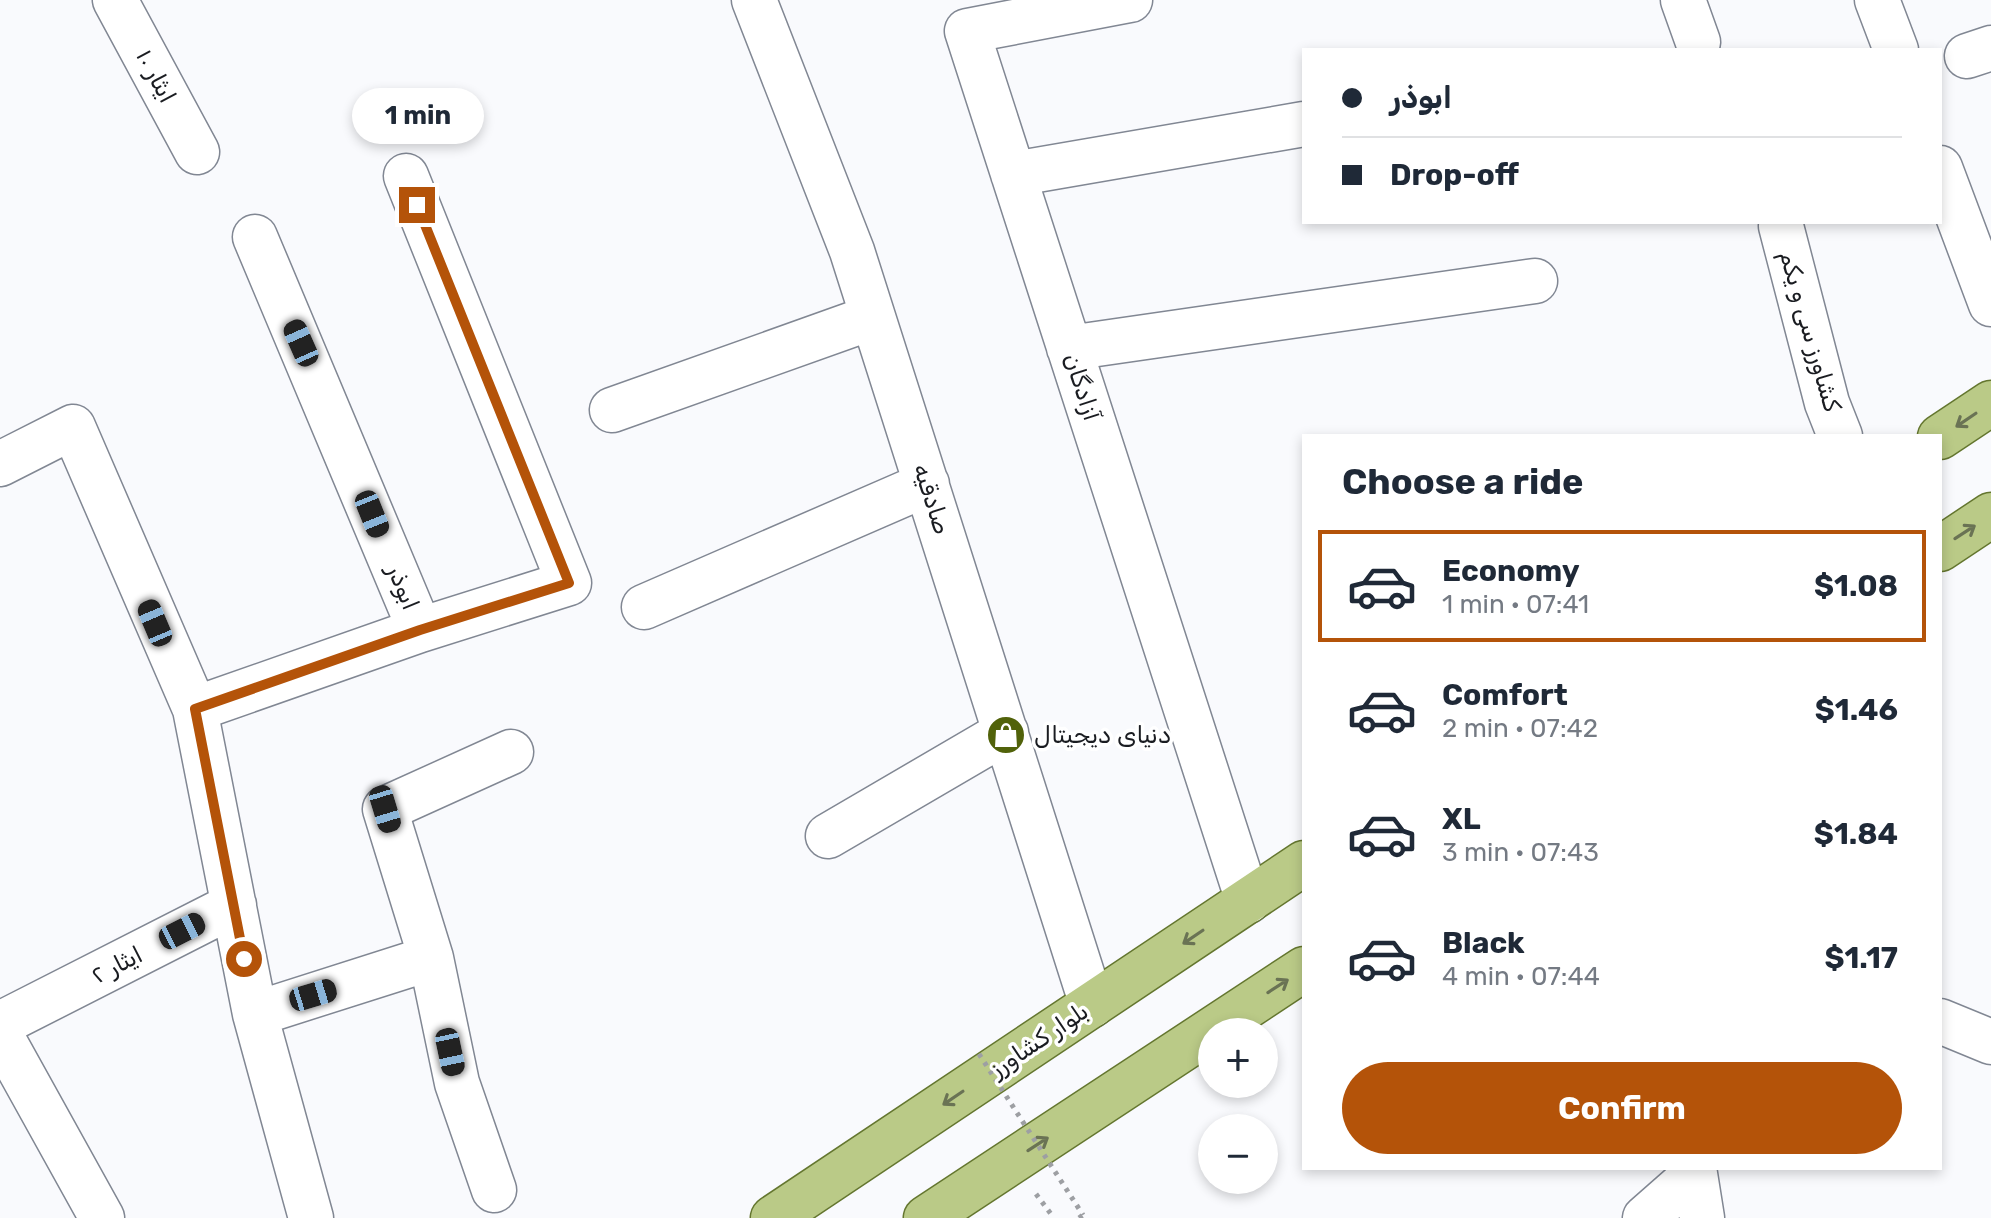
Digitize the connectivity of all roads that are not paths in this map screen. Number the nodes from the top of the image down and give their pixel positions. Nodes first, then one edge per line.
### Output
1 (115, 0) edge
2 (754, 0) edge
3 (1130, 0) edge
4 (1683, 0) edge
5 (1877, 0) edge
6 (1698, 42) dead end
7 (1895, 48) edge
8 (1302, 124) edge
9 (197, 152) dead end
10 (1942, 173) edge
11 (1013, 174) junction
12 (406, 176) dead end
13 (1781, 226) dead end
14 (255, 237) dead end
15 (1535, 281) dead end
16 (1991, 304) edge
17 (873, 317) junction
18 (1069, 348) junction
19 (1991, 403) edge
20 (612, 410) dead end
21 (1839, 434) edge
22 (1942, 436) edge
23 (0, 464) edge
24 (927, 484) junction
25 (1991, 515) edge
26 (1942, 548) edge
27 (644, 607) dead end
28 (420, 630) junction
29 (195, 709) junction
30 (1006, 732) junction
31 (511, 752) dead end
32 (828, 836) dead end
33 (1302, 864) edge
34 (1248, 901) junction
35 (234, 905) junction
36 (431, 958) junction
37 (1302, 970) edge
38 (1092, 1005) junction
39 (255, 1014) junction
40 (1942, 1022) edge
41 (0, 1024) edge
42 (0, 1034) edge
43 (1991, 1042) edge
44 (1692, 1171) edge
45 (494, 1190) dead end
46 (102, 1218) edge
47 (311, 1218) edge
48 (773, 1218) edge
49 (926, 1218) edge
50 (1645, 1218) edge
51 (1702, 1218) edge

1 - 9 street, ایثار ۱۰
2 - 17 street, صادقیه
3 - 11 street, آزادگان
4 - 6 street
5 - 7 street
8 - 11 street
10 - 16 street
11 - 18 street, آزادگان
12 - 28 street
13 - 21 street, كشاورز سی و يكم
14 - 28 street, ابوذر
15 - 18 street
17 - 20 street
17 - 24 street, صادقیه
18 - 34 street, آزادگان
19 -> 22 main road
23 - 29 street
24 - 27 street
24 - 30 street, صادقیه
26 -> 25 main road
28 - 29 street, ابوذر
29 - 35 street
30 - 32 street
30 - 38 street, صادقیه
31 - 36 street
33 - 34 main road, بلوار کشاورز
34 -> 38 main road, بلوار کشاورز
35 - 39 street
35 - 41 street, ایثار ۲
36 - 39 street
36 - 45 street
49 -> 37 main road
38 -> 48 main road, بلوار کشاورز
39 - 47 street
40 - 43 street
42 - 46 street
44 - 50 street
44 - 51 street

